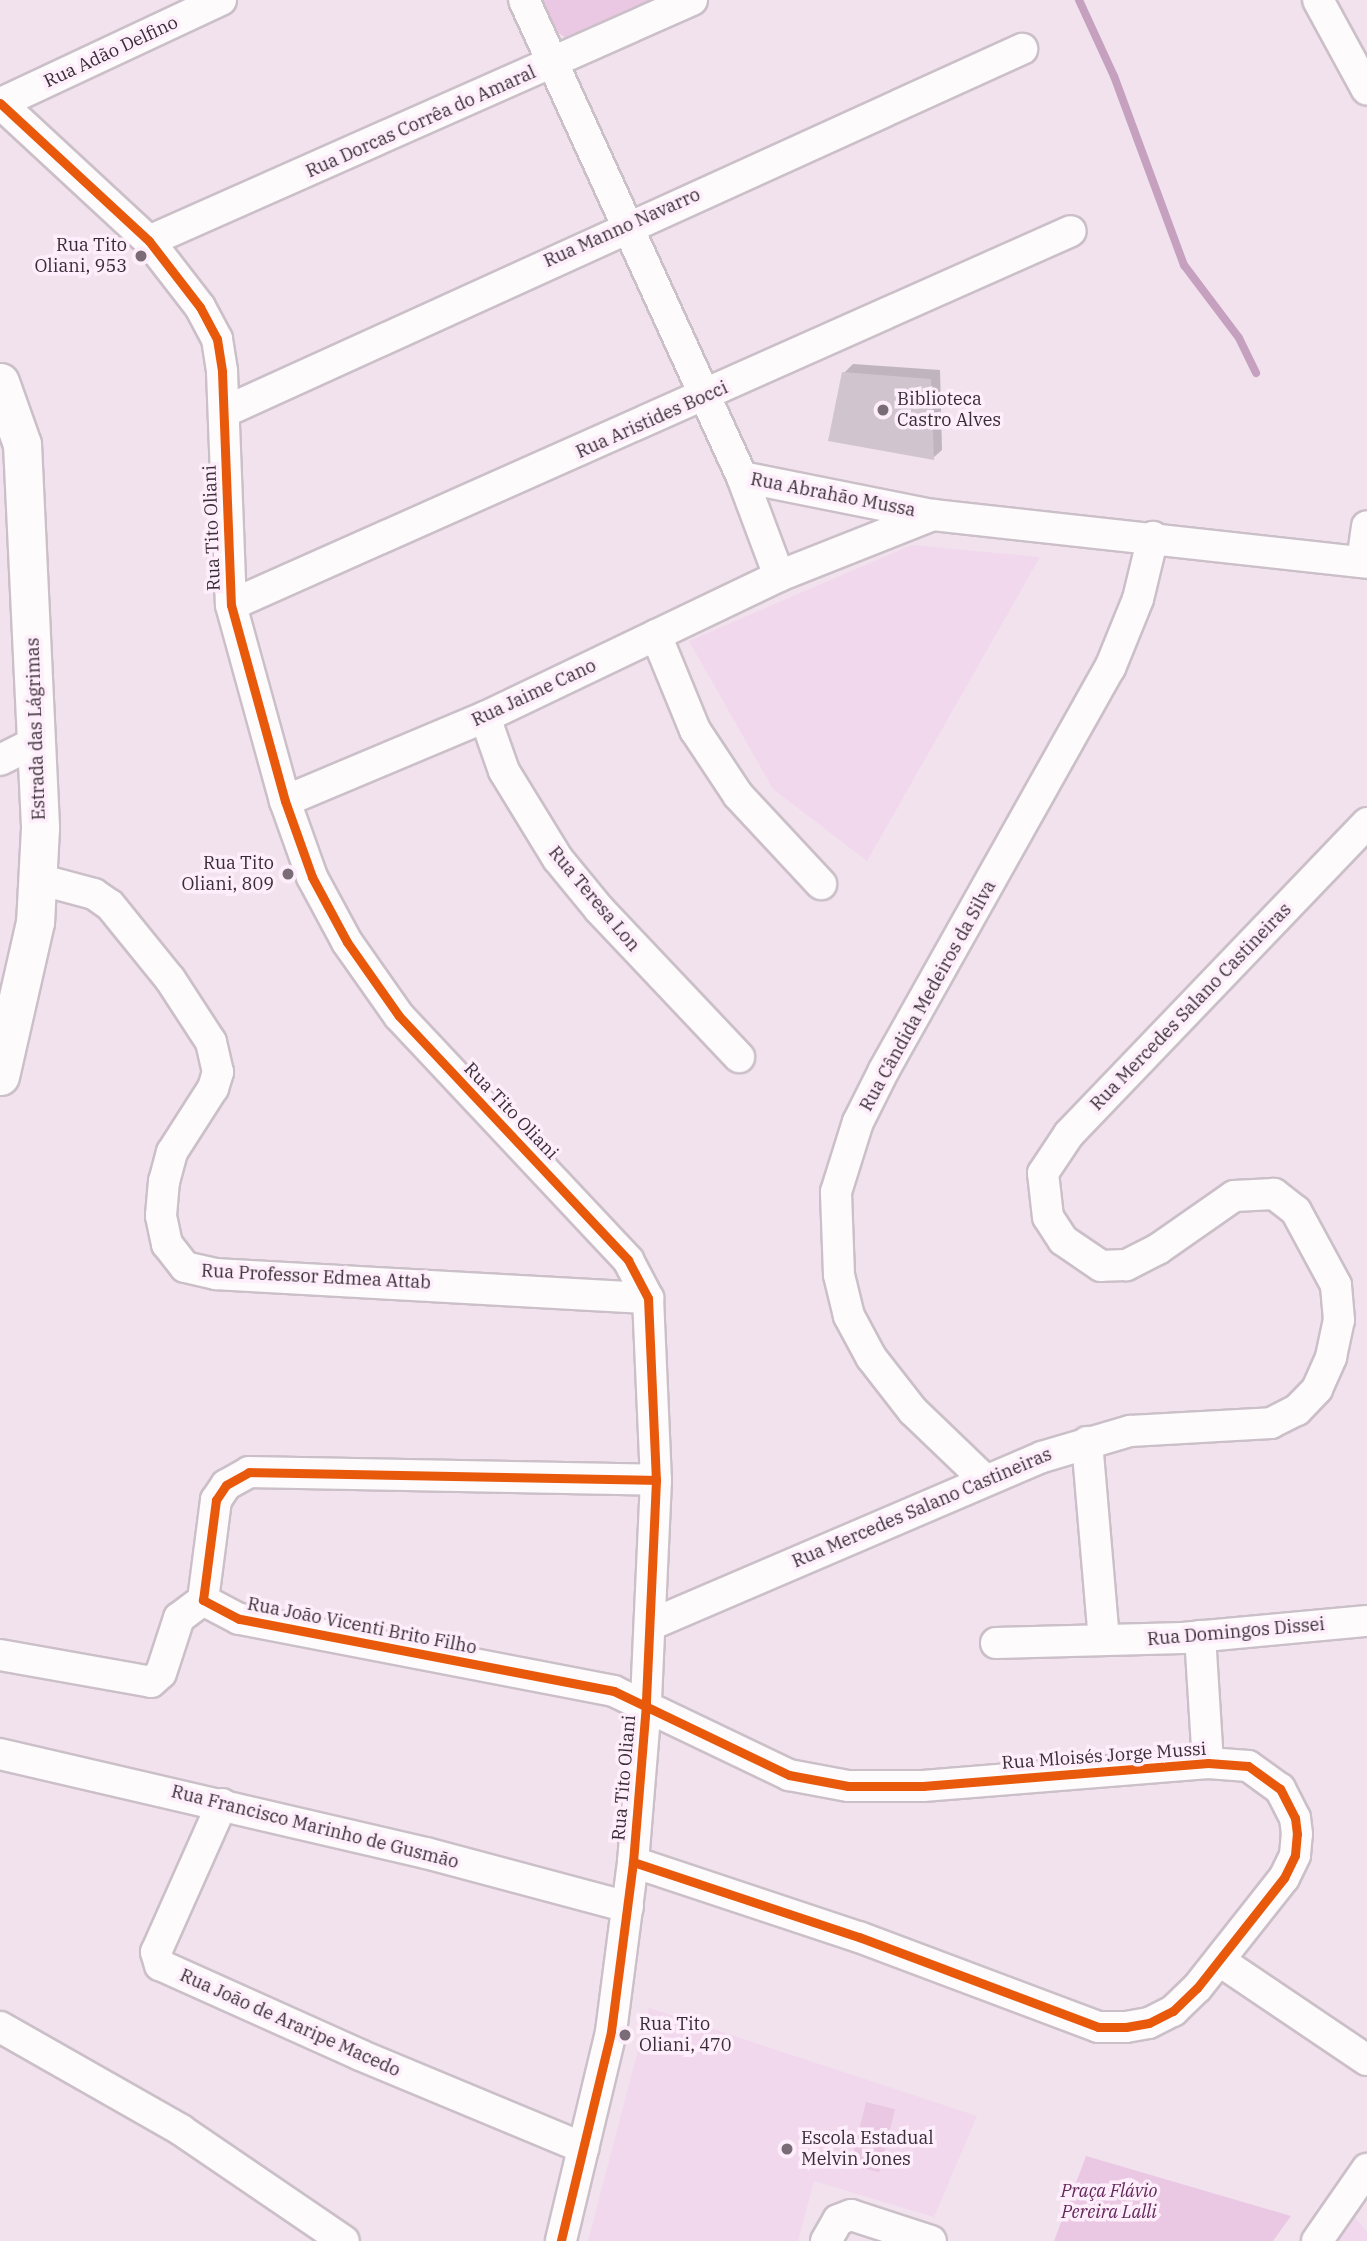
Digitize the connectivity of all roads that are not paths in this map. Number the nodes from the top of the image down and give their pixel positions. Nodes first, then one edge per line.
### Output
1 (221, 0) edge
2 (524, 0) edge
3 (692, 0) edge
4 (1318, 0) edge
5 (1022, 49) dead end
6 (552, 65) junction
7 (1367, 90) edge
8 (0, 103) edge
9 (625, 226) junction
10 (1071, 231) dead end
11 (149, 241) junction
12 (0, 382) edge
13 (705, 397) junction
14 (224, 412) junction
15 (742, 477) junction
16 (933, 515) junction
17 (1367, 526) edge
18 (1153, 537) junction
19 (1365, 562) edge
20 (779, 576) junction
21 (231, 605) junction
22 (656, 635) junction
23 (485, 717) junction
24 (38, 741) junction
25 (0, 760) edge
26 (285, 801) junction
27 (1367, 823) edge
28 (38, 879) junction
29 (821, 884) dead end
30 (739, 1057) dead end
31 (0, 1076) edge
32 (648, 1298) junction
33 (1087, 1441) junction
34 (984, 1479) junction
35 (656, 1480) junction
36 (203, 1600) junction
37 (1367, 1621) edge
38 (650, 1625) junction
39 (1200, 1636) junction
40 (1104, 1639) junction
41 (996, 1643) dead end
42 (0, 1655) edge
43 (646, 1704) junction
44 (0, 1754) edge
45 (1208, 1763) junction
46 (222, 1804) junction
47 (633, 1862) junction
48 (628, 1907) junction
49 (1220, 1961) junction
50 (0, 2027) edge
51 (1367, 2060) edge
52 (583, 2148) junction
53 (1367, 2169) edge
54 (826, 2240) edge
55 (344, 2241) edge
56 (561, 2241) edge
57 (931, 2241) edge
58 (1317, 2241) edge

1 - 8 street, Rua Adão Delfino
2 - 6 street, Rua Abrahão Mussa
3 - 6 street, Rua Dorcas Corrêa do Amaral
4 - 7 street
5 - 9 street, Rua Manno Navarro
6 - 9 street, Rua Abrahão Mussa
6 - 11 street, Rua Dorcas Corrêa do Amaral
8 - 11 street, Rua Tito Oliani
9 - 13 street, Rua Abrahão Mussa
9 - 14 street, Rua Manno Navarro
10 - 13 street, Rua Aristides Bocci
11 - 14 street, Rua Tito Oliani
12 - 24 main road, Estrada das Lágrimas
13 - 15 street, Rua Abrahão Mussa
13 - 21 street, Rua Aristides Bocci
14 - 21 street, Rua Tito Oliani
15 - 16 street, Rua Abrahão Mussa
15 - 20 street
16 - 18 street, Rua Abrahão Mussa
16 - 20 street, Rua Jaime Cano
17 - 19 street
18 - 19 street, Rua Abrahão Mussa
18 - 34 street, Rua Cândida Medeiros da Silva
20 - 22 street, Rua Jaime Cano
21 - 26 street, Rua Tito Oliani
22 - 23 street, Rua Jaime Cano
22 - 29 street
23 - 26 street, Rua Jaime Cano
23 - 30 street, Rua Teresa Lon
24 - 25 street
24 - 28 main road, Estrada das Lágrimas
26 - 32 street, Rua Tito Oliani
27 - 33 street, Rua Mercedes Salano Castineiras
28 - 31 main road, Estrada das Lágrimas
28 - 32 street, Rua Professor Edmea Attab
32 - 35 street, Rua Tito Oliani
33 - 34 street, Rua Mercedes Salano Castineiras
33 - 40 street
34 - 38 street, Rua Mercedes Salano Castineiras
35 - 36 street
35 - 38 street, Rua Tito Oliani
36 - 42 street
36 - 43 street, Rua João Vicenti Brito Filho
37 - 39 street, Rua Domingos Dissei
38 - 43 street, Rua Tito Oliani
39 - 40 street, Rua Domingos Dissei
39 - 45 street
40 - 41 street, Rua Domingos Dissei
43 - 45 street, Rua Mloisés Jorge Mussi
43 - 47 street, Rua Tito Oliani
44 - 46 street, Rua Francisco Marinho de Gusmão
45 - 49 street, Rua Mloisés Jorge Mussi
46 - 48 street, Rua Francisco Marinho de Gusmão
46 - 52 street, Rua João de Araripe Macedo
47 - 48 street, Rua Tito Oliani
47 - 49 street, Rua Mloisés Jorge Mussi
48 - 52 street, Rua Tito Oliani
49 - 51 street
50 - 55 street
52 - 56 street, Rua Tito Oliani
53 - 58 street
54 - 57 street

